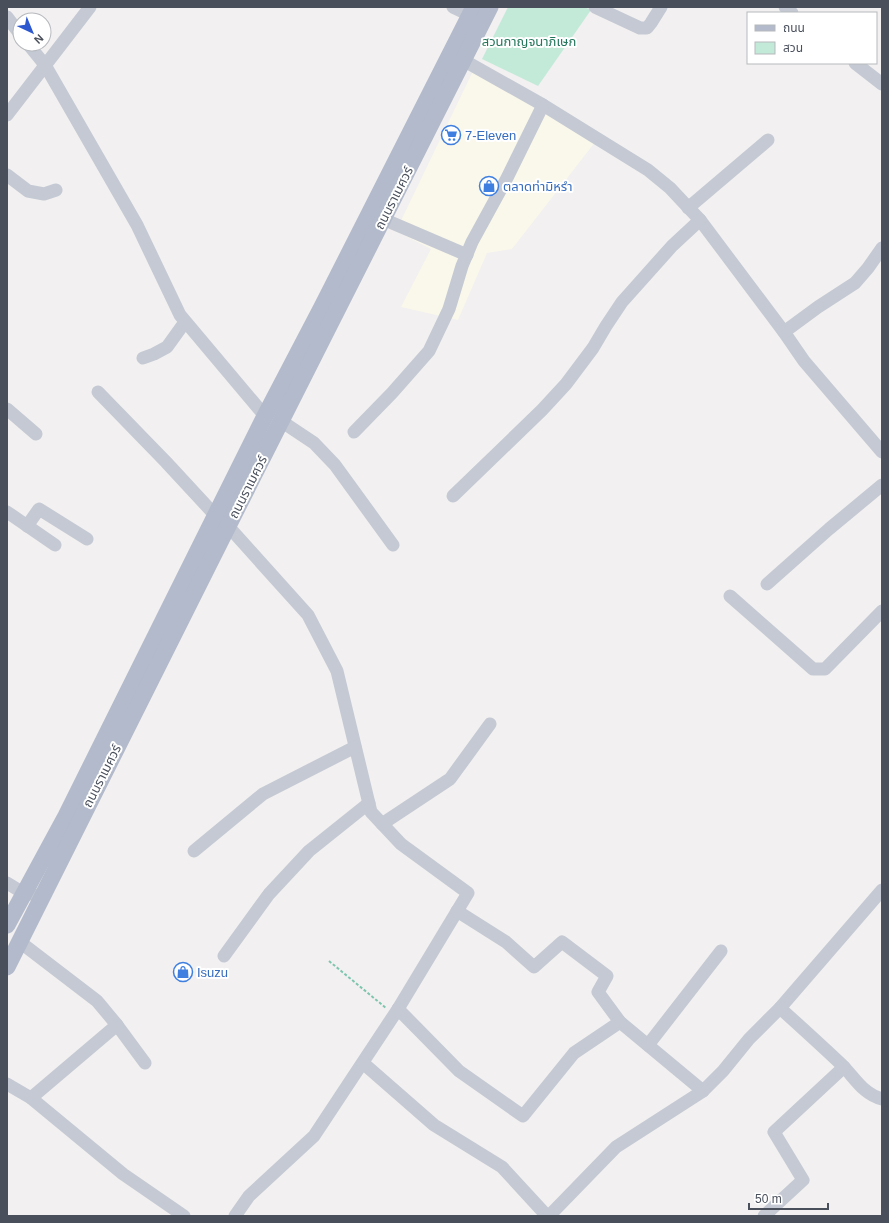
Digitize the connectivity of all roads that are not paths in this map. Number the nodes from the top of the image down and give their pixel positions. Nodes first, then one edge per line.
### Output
1 (90, 7) edge
2 (453, 7) edge
3 (490, 7) edge
4 (595, 7) edge
5 (661, 7) edge
6 (472, 11) edge
7 (34, 52) edge
8 (463, 60) junction
9 (858, 64) edge
10 (45, 65) junction
11 (879, 78) edge
12 (543, 105) junction
13 (7, 115) edge
14 (768, 140) dead end
15 (7, 175) edge
16 (56, 190) dead end
17 (688, 208) junction
18 (383, 219) junction
19 (700, 220) junction
20 (882, 248) edge
21 (467, 255) junction
22 (186, 322) junction
23 (784, 332) junction
24 (143, 358) dead end
25 (98, 392) dead end
26 (7, 409) edge
27 (273, 418) junction
28 (354, 432) dead end
29 (36, 434) dead end
30 (882, 452) edge
31 (882, 485) edge
32 (453, 496) dead end
33 (7, 512) edge
34 (221, 521) junction
35 (27, 526) junction
36 (87, 540) dead end
37 (55, 545) dead end
38 (393, 545) dead end
39 (767, 584) dead end
40 (730, 596) dead end
41 (882, 611) edge
42 (490, 724) dead end
43 (355, 747) junction
44 (369, 803) junction
45 (382, 824) junction
46 (194, 851) dead end
47 (7, 883) edge
48 (882, 890) edge
49 (25, 894) junction
50 (42, 895) junction
51 (457, 911) junction
52 (7, 925) edge
53 (20, 942) junction
54 (721, 951) dead end
55 (224, 956) dead end
56 (7, 967) edge
57 (780, 1008) junction
58 (396, 1012) junction
59 (620, 1022) junction
60 (117, 1025) junction
61 (648, 1045) junction
62 (145, 1063) dead end
63 (363, 1063) junction
64 (844, 1066) junction
65 (7, 1084) edge
66 (703, 1091) junction
67 (31, 1098) junction
68 (882, 1099) edge
69 (184, 1216) edge
70 (235, 1216) edge
71 (548, 1216) edge
72 (764, 1216) edge

1 - 10 street
2 - 6 street
3 - 8 main road, ถนนราเมศวร์
4 - 5 street
6 - 27 main road, ถนนราเมศวร์
7 - 10 street
8 - 12 street
8 - 18 main road, ถนนราเมศวร์
9 - 11 street
10 - 13 street
10 - 22 street
12 - 17 street
12 - 21 street
14 - 17 street
15 - 16 street
17 - 19 street
18 - 21 street
18 - 27 main road, ถนนราเมศวร์
19 - 23 street
19 - 32 street
20 - 23 street
21 - 28 street
22 - 24 street
22 - 27 street
23 - 30 street
25 - 34 street
26 - 29 street
27 - 34 main road, ถนนราเมศวร์
27 - 38 street
31 - 39 street
33 - 35 street
34 - 43 street
34 - 49 main road, ถนนราเมศวร์
34 - 50 main road, ถนนราเมศวร์
35 - 36 street
35 - 37 street
40 - 41 street
42 - 45 street
43 - 44 street
43 - 46 street
44 - 45 street
44 - 55 street
45 - 51 street
47 - 49 street
48 - 57 street
49 - 50 street
49 - 52 main road, ถนนราเมศวร์
50 - 53 main road, ถนนราเมศวร์
51 - 58 street
51 - 59 street
53 - 56 main road, ถนนราเมศวร์
53 - 60 street
54 - 61 street
57 - 64 street
57 - 66 street
58 - 59 street
58 - 63 street
59 - 61 street
60 - 62 street
60 - 67 street
61 - 66 street
63 - 70 street
63 - 71 street
64 - 68 street
64 - 72 street
65 - 67 street
66 - 71 street
67 - 69 street

